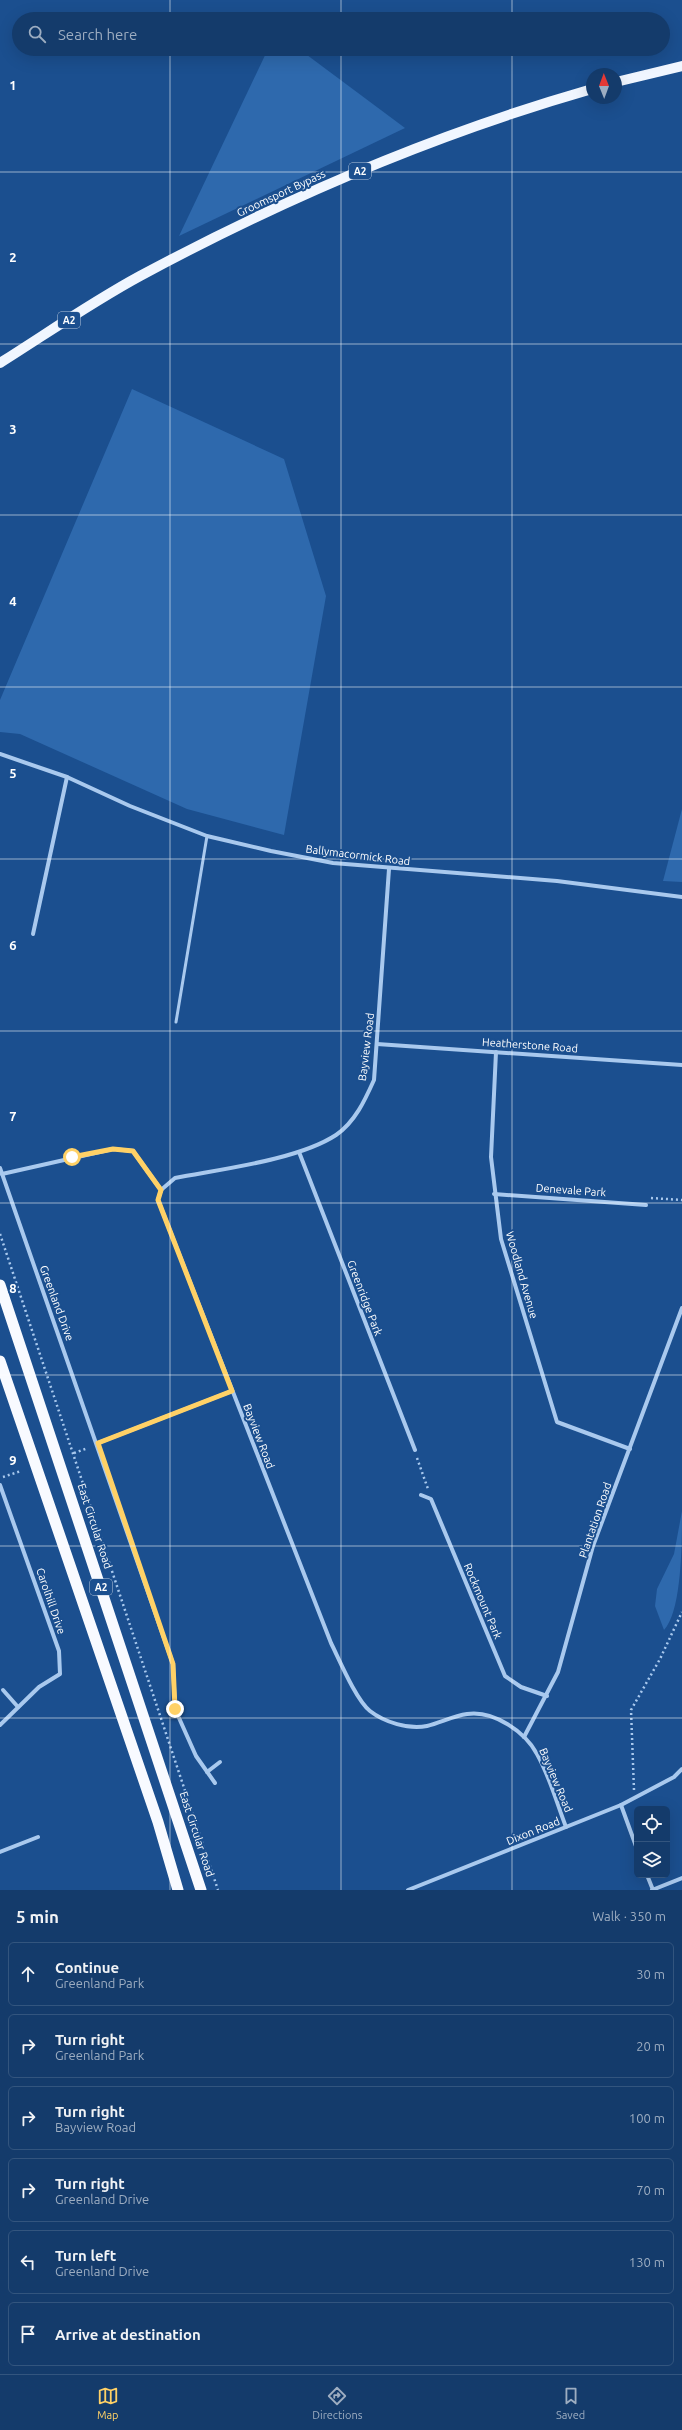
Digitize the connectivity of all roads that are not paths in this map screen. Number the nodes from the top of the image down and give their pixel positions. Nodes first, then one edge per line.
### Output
1 (682, 66) edge
2 (622, 81) edge
3 (586, 91) edge
4 (0, 363) edge
5 (0, 754) edge
6 (67, 777) junction
7 (207, 836) junction
8 (389, 869) junction
9 (682, 897) edge
10 (33, 934) dead end
11 (176, 1022) dead end
12 (377, 1044) junction
13 (496, 1052) junction
14 (682, 1065) edge
15 (299, 1152) junction
16 (0, 1168) edge
17 (2, 1174) junction
18 (161, 1190) junction
19 (494, 1194) junction
20 (646, 1205) road end
21 (0, 1285) edge
22 (682, 1308) edge
23 (0, 1361) edge
24 (232, 1391) junction
25 (98, 1443) junction
26 (630, 1449) junction
27 (414, 1450) road end
28 (0, 1485) edge
29 (421, 1495) dead end
30 (3, 1690) dead end
31 (547, 1696) junction
32 (18, 1707) junction
33 (0, 1725) edge
34 (524, 1737) junction
35 (220, 1762) dead end
36 (682, 1769) edge
37 (207, 1772) junction
38 (215, 1783) dead end
39 (620, 1805) junction
40 (566, 1828) junction
41 (38, 1837) dead end
42 (634, 1842) edge
43 (0, 1852) edge
44 (648, 1878) edge
45 (682, 1878) edge
46 (178, 1890) edge
47 (201, 1890) edge
48 (408, 1890) edge
49 (652, 1890) edge

1 - 2 main road
3 - 4 main road, Groomsport Bypass / A2
5 - 6 street, Ballymacormick Road
6 - 7 street, Ballymacormick Road
6 - 10 street
7 - 8 street, Ballymacormick Road
7 - 11 lane
8 - 9 street, Ballymacormick Road
8 - 12 street, Bayview Road
12 - 13 street, Heatherstone Road
12 - 15 street, Bayview Road
13 - 14 street, Heatherstone Road
13 - 19 street, Woodland Avenue
15 - 18 street, Bayview Road
15 - 27 street, Greenridge Park
16 - 17 street, Greenland Drive
17 - 18 street
17 - 25 street, Greenland Drive
18 - 24 street, Bayview Road
19 - 20 street, Denevale Park
19 - 26 street, Woodland Avenue
21 - 47 highway, East Circular Road / A2
22 - 26 street, Plantation Road
23 - 46 highway, A2
24 - 25 street
24 - 34 street, Bayview Road
25 - 37 street, Greenland Drive
26 - 31 street, Plantation Road
28 - 32 street, Carolhill Drive
29 - 31 street, Rockmount Park
30 - 32 street
31 - 34 street, Plantation Road
32 - 33 street, Carolhill Drive
34 - 40 street, Bayview Road
35 - 37 street
36 - 39 street, Dixon Road
37 - 38 street, Greenland Drive
39 - 40 street, Dixon Road
39 - 42 street
40 - 48 street, Dixon Road
41 - 43 street
44 - 49 street
45 - 49 street

